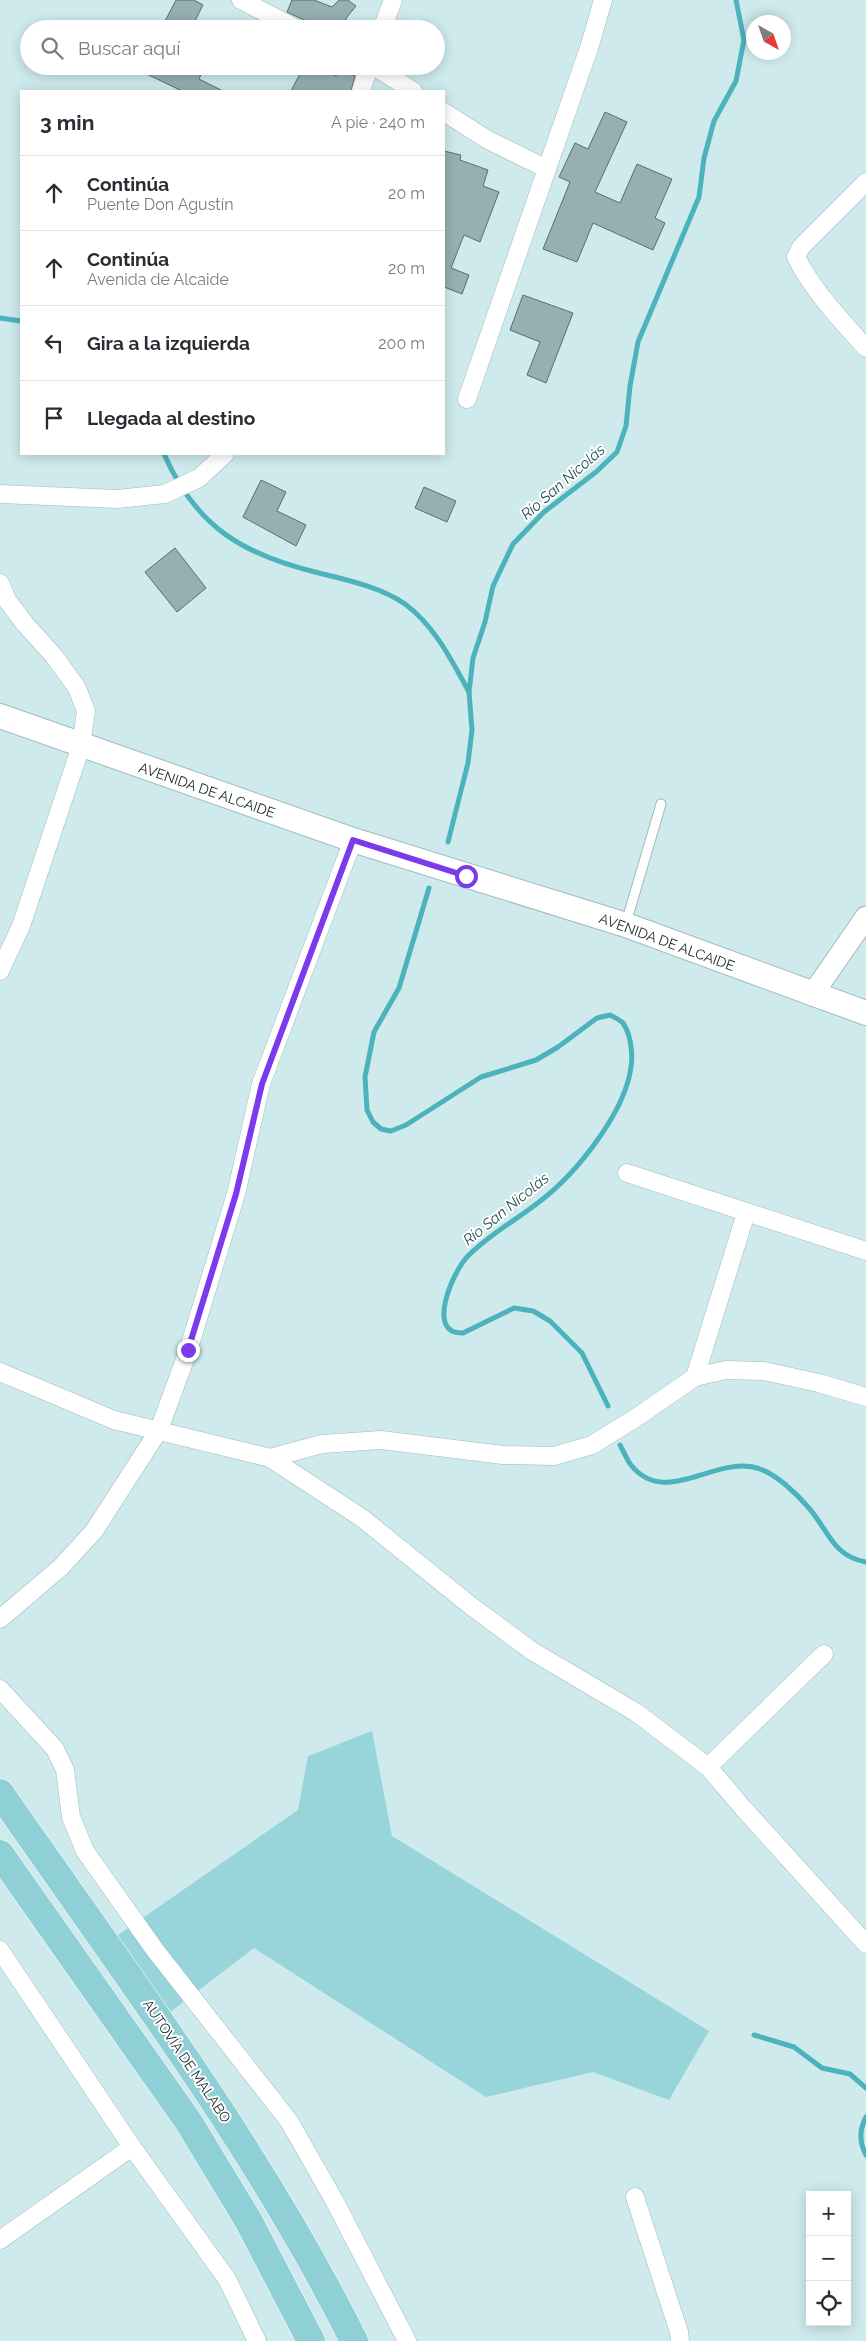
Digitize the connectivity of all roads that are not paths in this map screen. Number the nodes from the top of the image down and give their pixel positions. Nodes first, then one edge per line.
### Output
1 (241, 0) edge
2 (392, 0) edge
3 (604, 0) edge
4 (280, 20) edge
5 (385, 20) edge
6 (366, 75) edge
7 (388, 75) edge
8 (361, 90) edge
9 (412, 90) edge
10 (445, 113) edge
11 (547, 169) junction
12 (866, 182) edge
13 (866, 348) edge
14 (467, 399) dead end
15 (224, 455) edge
16 (0, 494) edge
17 (0, 582) edge
18 (0, 716) edge
19 (81, 746) junction
20 (661, 804) dead end
21 (353, 840) junction
22 (866, 918) edge
23 (626, 925) junction
24 (0, 971) edge
25 (812, 995) junction
26 (866, 1013) edge
27 (627, 1173) dead end
28 (746, 1213) junction
29 (866, 1251) edge
30 (0, 1372) edge
31 (695, 1377) junction
32 (866, 1398) edge
33 (159, 1430) junction
34 (270, 1458) junction
35 (0, 1619) edge
36 (824, 1654) dead end
37 (0, 1689) edge
38 (708, 1767) junction
39 (0, 1793) edge
40 (0, 1854) edge
41 (866, 1944) edge
42 (0, 1950) edge
43 (132, 2147) junction
44 (635, 2198) dead end
45 (0, 2240) edge
46 (257, 2341) edge
47 (311, 2341) edge
48 (354, 2341) edge
49 (407, 2341) edge
50 (680, 2341) edge

1 - 4 street
2 - 5 street
3 - 11 street
6 - 8 street
7 - 9 street
10 - 11 street
11 - 14 street
12 - 13 street
15 - 16 street
17 - 19 street
18 - 19 main road, AVENIDA DE ALCAIDE
19 - 21 main road, AVENIDA DE ALCAIDE
19 - 24 street
20 - 23 lane
21 - 23 main road, AVENIDA DE ALCAIDE
21 - 33 street
22 - 25 street
23 - 25 main road, AVENIDA DE ALCAIDE
25 - 26 main road, AVENIDA DE ALCAIDE
27 - 28 street
28 - 29 street
28 - 31 street
30 - 33 street
31 - 32 street
31 - 34 street
33 - 34 street
33 - 35 street
34 - 38 street
36 - 38 street
37 - 49 street
38 - 41 street
39 - 48 main road, AUTOVÍA DE MALABO
40 - 47 main road
42 - 43 street
43 - 45 street
43 - 46 street
44 - 50 street

